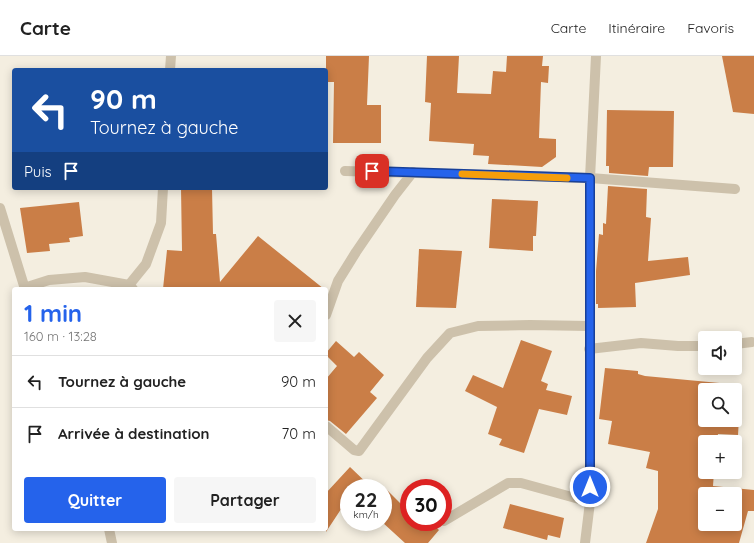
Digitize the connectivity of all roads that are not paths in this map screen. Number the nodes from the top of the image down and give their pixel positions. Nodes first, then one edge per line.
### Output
1 (171, 56) edge
2 (596, 56) edge
3 (170, 68) edge
4 (345, 171) dead end
5 (413, 172) junction
6 (590, 178) junction
7 (735, 189) dead end
8 (163, 190) edge
9 (0, 208) edge
10 (25, 287) edge
11 (28, 287) edge
12 (131, 287) edge
13 (328, 309) edge
14 (589, 326) junction
15 (752, 342) dead end
16 (742, 343) edge
17 (698, 346) edge
18 (589, 349) junction
19 (328, 428) edge
20 (590, 502) junction
21 (452, 516) edge
22 (109, 531) edge
23 (112, 543) edge
24 (585, 543) edge

1 - 3 street
2 - 6 street
4 - 5 street
5 - 6 street
5 - 13 street
6 - 7 street
6 - 14 street
8 - 12 street
9 - 10 street
11 - 12 street
14 - 18 street
14 - 19 street
15 - 16 street
17 - 18 street
18 - 20 street
20 - 21 street
20 - 24 street
22 - 23 street

